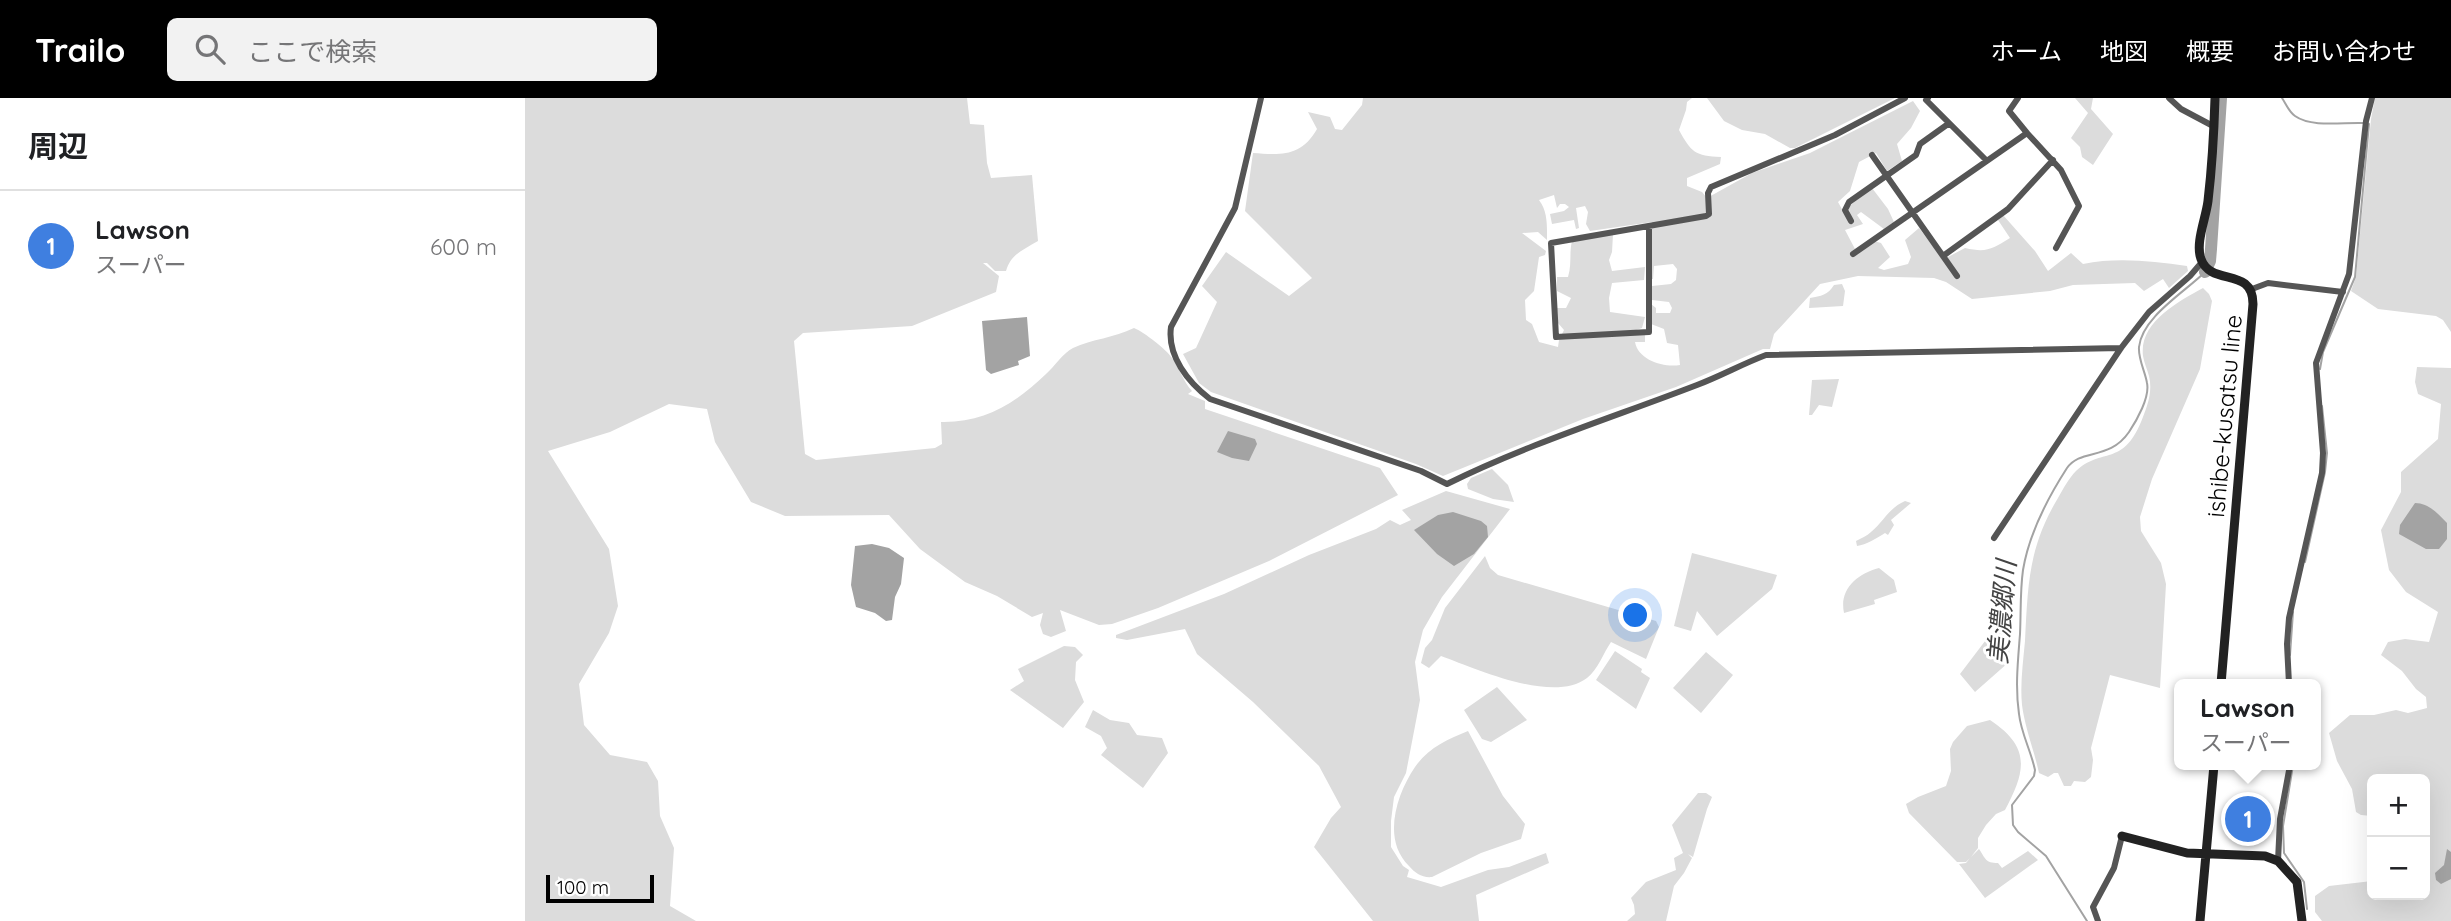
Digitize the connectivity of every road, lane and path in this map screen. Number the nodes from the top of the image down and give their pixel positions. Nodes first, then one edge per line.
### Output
1 (1261, 98) edge
2 (1905, 98) edge
3 (2018, 98) edge
4 (2169, 98) edge
5 (2215, 98) edge
6 (2372, 98) edge
7 (1926, 99) edge
8 (1948, 124) junction
9 (2213, 126) junction
10 (2027, 133) junction
11 (1872, 155) dead end
12 (1986, 160) junction
13 (2053, 160) junction
14 (1886, 176) junction
15 (1913, 212) junction
16 (1851, 221) dead end
17 (1649, 226) junction
18 (2056, 248) dead end
19 (1853, 254) dead end
20 (1943, 256) junction
21 (2203, 263) junction
22 (1957, 276) dead end
23 (2252, 289) junction
24 (2343, 292) junction
25 (2122, 348) junction
26 (1994, 538) dead end
27 (2221, 679) edge
28 (2289, 679) edge
29 (2214, 770) edge
30 (2289, 770) edge
31 (2122, 836) joint
32 (2207, 853) junction
33 (2278, 861) junction
34 (2098, 921) edge
35 (2200, 921) edge
36 (2302, 921) edge

1 - 25 street
2 - 17 street
3 - 10 street
4 - 9 street
5 - 9 main road
6 - 24 street
7 - 8 street
8 - 12 street
8 - 14 street
9 - 21 main road
10 - 12 street
10 - 13 street
11 - 14 street
12 - 15 street
13 - 18 street
13 - 20 street
14 - 15 street
14 - 16 street
15 - 19 street
15 - 20 street
17 - 17 street
20 - 22 street
21 - 23 main road, ishibe-kusatsu line
21 - 25 street
23 - 24 street
23 - 27 main road, ishibe-kusatsu line
24 - 28 street
25 - 26 street
29 - 32 main road
30 - 33 street
31 - 32 main road
31 - 34 street
32 - 33 main road
32 - 35 main road
33 - 36 main road

